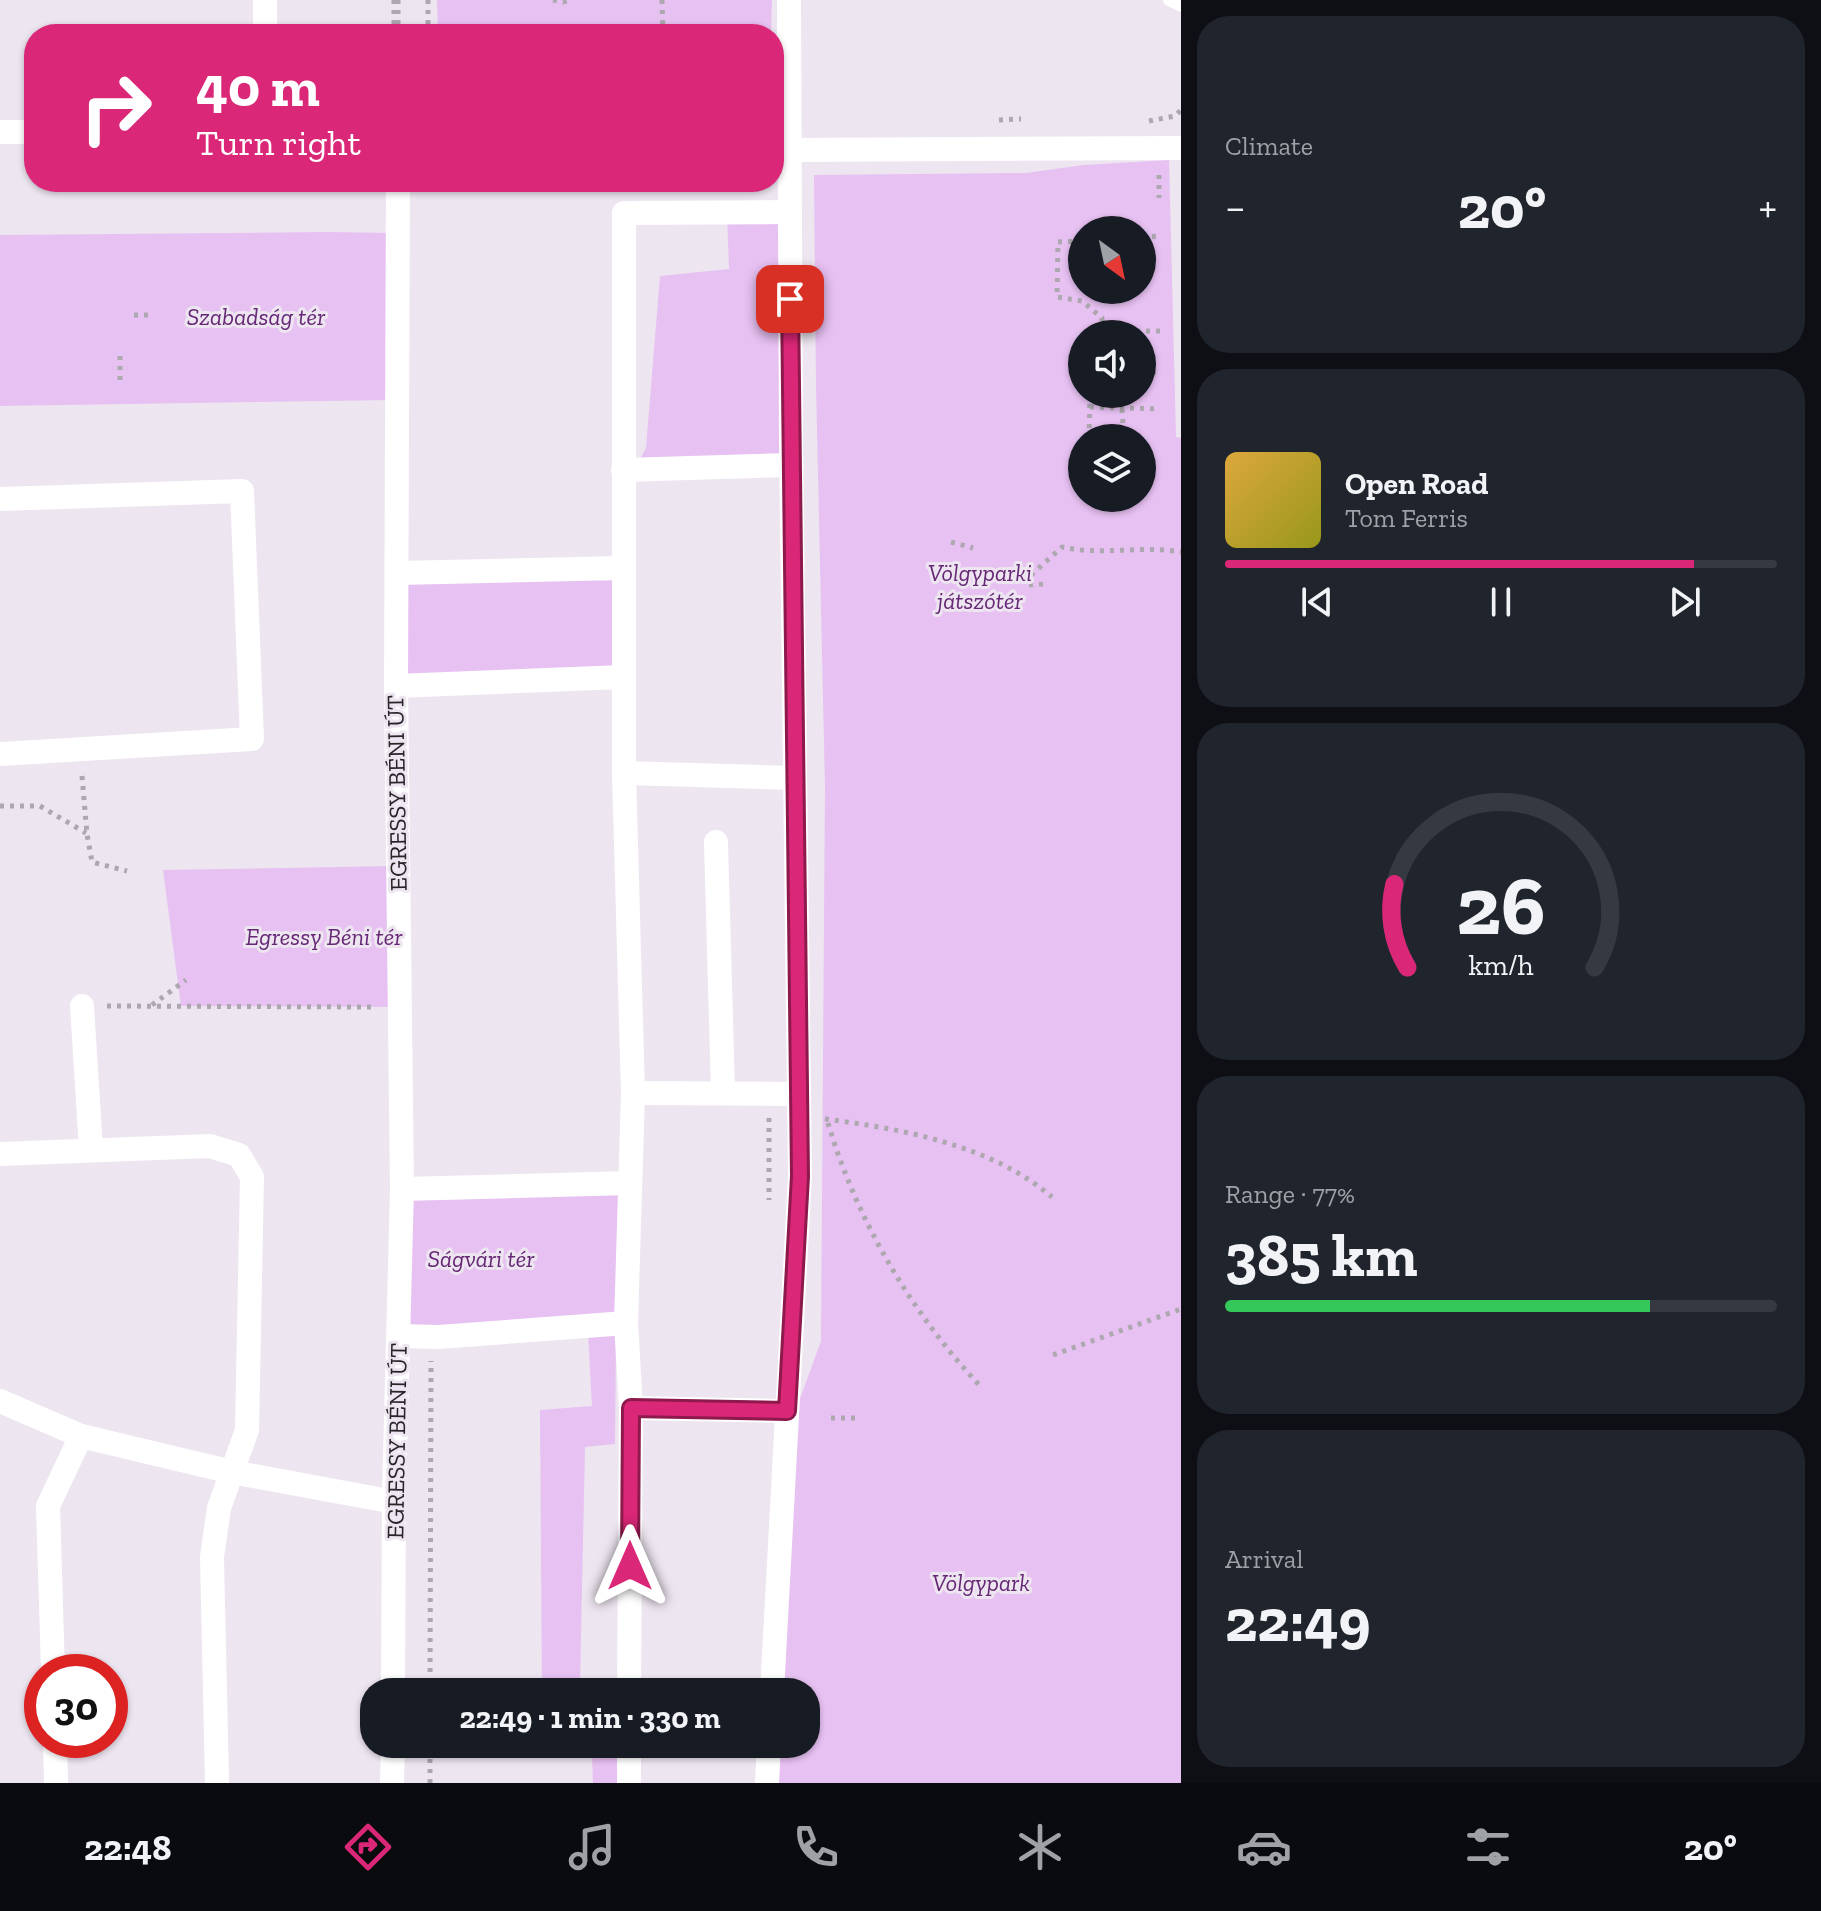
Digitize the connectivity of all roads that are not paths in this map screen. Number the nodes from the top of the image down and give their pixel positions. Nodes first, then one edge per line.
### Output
1 (265, 0) edge
2 (789, 0) edge
3 (1169, 0) edge
4 (1181, 6) edge
5 (265, 24) edge
6 (784, 41) edge
7 (784, 80) edge
8 (0, 132) edge
9 (24, 132) edge
10 (1181, 148) edge
11 (790, 150) junction
12 (398, 192) edge
13 (790, 212) junction
14 (791, 465) junction
15 (623, 470) junction
16 (0, 499) edge
17 (623, 568) junction
18 (398, 573) junction
19 (623, 677) junction
20 (396, 686) junction
21 (0, 754) edge
22 (624, 773) junction
23 (795, 778) junction
24 (716, 842) dead end
25 (82, 1006) road end
26 (723, 1092) junction
27 (633, 1093) junction
28 (799, 1094) junction
29 (91, 1150) junction
30 (0, 1154) edge
31 (630, 1183) junction
32 (402, 1189) junction
33 (626, 1323) junction
34 (400, 1336) junction
35 (0, 1401) edge
36 (631, 1408) junction
37 (787, 1411) junction
38 (81, 1436) junction
39 (232, 1472) junction
40 (394, 1502) junction
41 (52, 1654) edge
42 (393, 1678) edge
43 (629, 1678) edge
44 (773, 1678) edge
45 (55, 1758) edge
46 (393, 1758) edge
47 (629, 1758) edge
48 (768, 1758) edge
49 (56, 1783) edge
50 (217, 1783) edge
51 (392, 1783) edge
52 (629, 1783) edge
53 (767, 1783) edge

1 - 5 street
2 - 6 street
3 - 4 lane
7 - 11 street
8 - 9 street
10 - 11 street
11 - 13 street
12 - 18 street, EGRESSY BÉNI ÚT
13 - 14 street
13 - 15 street
14 - 15 street
14 - 23 street
15 - 17 street
16 - 21 street
17 - 18 street
17 - 19 street
18 - 20 street, EGRESSY BÉNI ÚT
19 - 20 street
19 - 22 street
20 - 32 street, EGRESSY BÉNI ÚT
22 - 23 street
22 - 27 street
23 - 28 street
24 - 26 street
25 - 29 street
26 - 27 street
26 - 28 street
27 - 31 street
28 - 37 street
29 - 30 street
29 - 39 street
31 - 32 street
31 - 33 street
32 - 34 street, EGRESSY BÉNI ÚT
33 - 34 street
33 - 36 street
34 - 40 street, EGRESSY BÉNI ÚT
35 - 38 street
36 - 37 street
36 - 43 street
37 - 44 street
38 - 39 street
38 - 41 street
39 - 40 street
39 - 50 street
40 - 42 street, EGRESSY BÉNI ÚT
45 - 49 street
46 - 51 street
47 - 52 street
48 - 53 street

